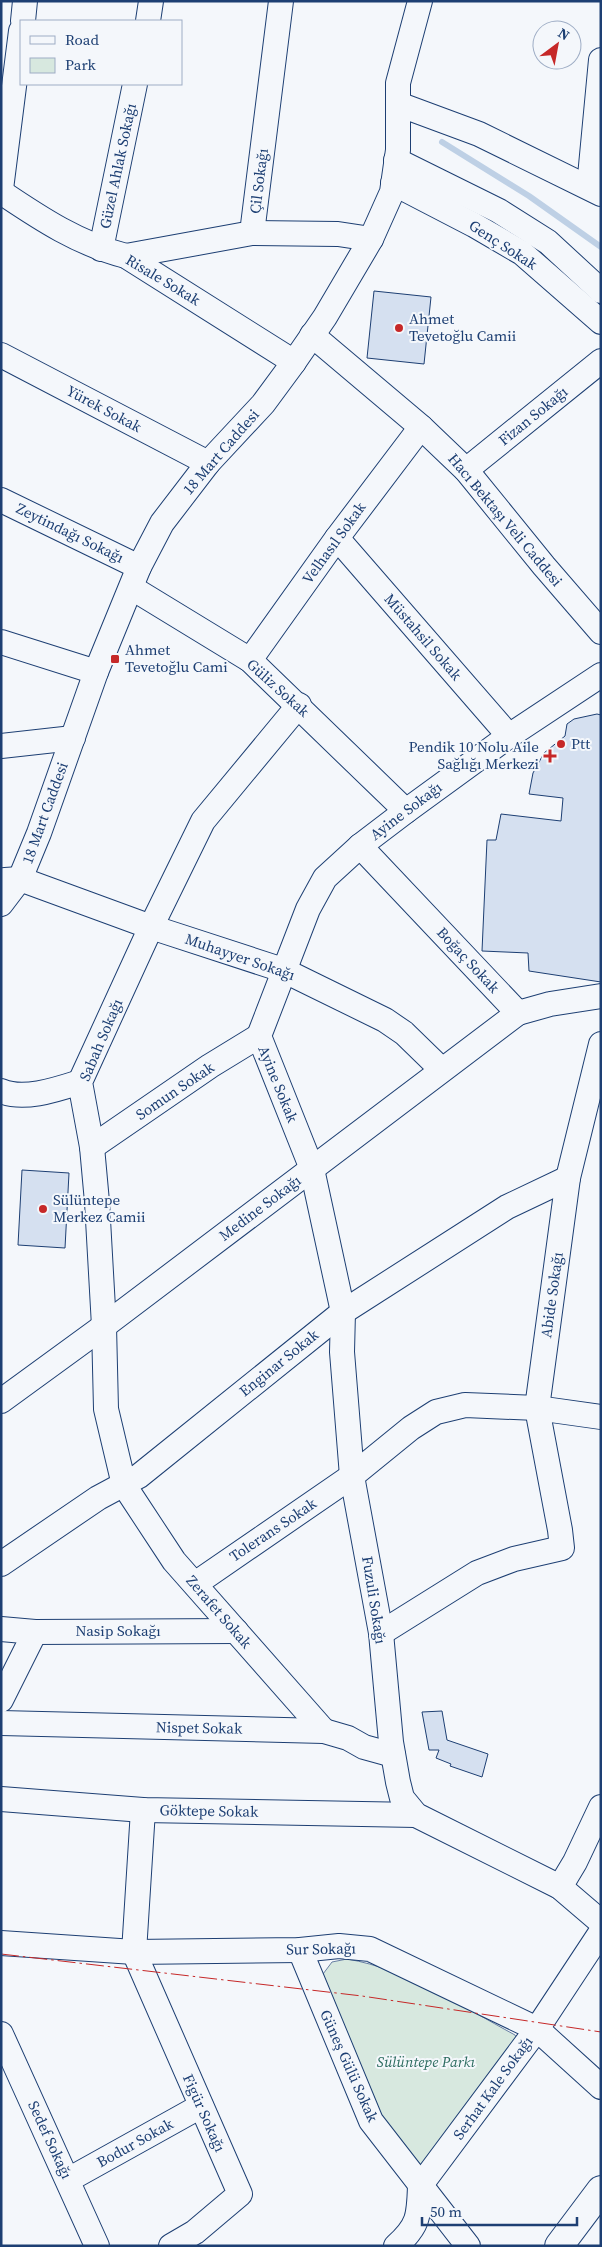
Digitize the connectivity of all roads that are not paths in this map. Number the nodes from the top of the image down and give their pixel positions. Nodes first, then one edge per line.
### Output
1 (25, 1) edge
2 (151, 1) edge
3 (281, 1) edge
4 (420, 1) edge
5 (22, 20) edge
6 (148, 20) edge
7 (20, 40) edge
8 (601, 60) edge
9 (135, 85) edge
10 (398, 104) junction
11 (395, 171) junction
12 (1, 191) edge
13 (595, 191) edge
14 (252, 233) junction
15 (371, 239) junction
16 (101, 249) junction
17 (126, 256) junction
18 (601, 291) edge
19 (601, 322) edge
20 (312, 335) junction
21 (1, 355) edge
22 (601, 361) edge
23 (294, 362) junction
24 (421, 427) junction
25 (208, 463) junction
26 (466, 470) junction
27 (1, 500) edge
28 (337, 538) junction
29 (135, 578) junction
30 (601, 632) edge
31 (1, 642) edge
32 (250, 660) junction
33 (96, 672) junction
34 (601, 675) edge
35 (299, 705) junction
36 (509, 736) junction
37 (73, 738) junction
38 (1, 746) edge
39 (406, 811) junction
40 (360, 846) junction
41 (11, 880) edge
42 (1, 904) edge
43 (151, 927) junction
44 (284, 970) junction
45 (601, 996) edge
46 (518, 1013) junction
47 (259, 1036) junction
48 (600, 1056) edge
49 (441, 1069) junction
50 (80, 1082) junction
51 (1, 1091) edge
52 (92, 1147) junction
53 (312, 1168) junction
54 (568, 1178) junction
55 (343, 1312) junction
56 (104, 1326) junction
57 (1, 1401) edge
58 (537, 1408) junction
59 (601, 1417) edge
60 (352, 1476) junction
61 (124, 1485) junction
62 (1, 1564) edge
63 (195, 1584) junction
64 (1, 1630) edge
65 (236, 1631) junction
66 (36, 1632) junction
67 (380, 1633) junction
68 (1, 1700) edge
69 (1, 1723) edge
70 (324, 1731) junction
71 (393, 1755) junction
72 (1, 1799) edge
73 (601, 1807) edge
74 (143, 1810) junction
75 (416, 1815) junction
76 (560, 1887) junction
77 (601, 1922) edge
78 (601, 1932) edge
79 (1, 1944) edge
80 (300, 1950) junction
81 (134, 1952) junction
82 (537, 2029) junction
83 (1, 2034) edge
84 (601, 2087) edge
85 (201, 2106) junction
86 (68, 2180) junction
87 (420, 2186) junction
88 (601, 2190) edge
89 (601, 2221) edge
90 (97, 2246) edge
91 (171, 2246) edge
92 (396, 2246) edge
93 (468, 2246) edge
94 (559, 2246) edge
95 (583, 2246) edge

1 - 5 street
2 - 6 street
3 - 14 street, Çil Sokağı
4 - 10 street, 18 Mart Caddesi
7 - 12 street
8 - 13 street
9 - 16 street, Güzel Ahlak Sokağı
10 - 11 street, 18 Mart Caddesi
10 - 13 street
11 - 15 street, 18 Mart Caddesi
11 - 18 street, Genç Sokak
11 - 19 street, Genç Sokak
12 - 16 street, Risale Sokak
14 - 15 street
14 - 17 street, Çil Sokağı
15 - 20 street, 18 Mart Caddesi
16 - 17 street, Risale Sokak
17 - 23 street, Risale Sokak
20 - 23 street, 18 Mart Caddesi
20 - 24 street, Hacı Bektaşı Veli Caddesi
21 - 25 street, Yürek Sokak
22 - 26 street, Fizan Sokağı
23 - 25 street, 18 Mart Caddesi
24 - 26 street, Hacı Bektaşı Veli Caddesi
24 - 28 street, Velhasıl Sokak
25 - 29 street, 18 Mart Caddesi
26 - 30 street, Hacı Bektaşı Veli Caddesi
27 - 29 street, Zeytindağı Sokağı
28 - 32 street, Velhasıl Sokak
28 - 36 street, Müstahsil Sokak
29 - 32 street, Güliz Sokak
29 - 33 street, 18 Mart Caddesi
31 - 33 street
32 - 35 street, Güliz Sokak
33 - 37 street, 18 Mart Caddesi
34 - 36 street, Ayine Sokağı
35 - 39 street, Güliz Sokak
35 - 43 street, Sabah Sokağı
36 - 39 street, Ayine Sokağı
37 - 38 street
37 - 41 street, 18 Mart Caddesi
39 - 40 street, Ayine Sokağı
40 - 44 street, Ayine Sokak
40 - 46 street, Boğaç Sokak
41 - 42 street, 18 Mart Caddesi
41 - 43 street, Muhayyer Sokağı
43 - 44 street, Muhayyer Sokağı
43 - 50 street, Sabah Sokağı
44 - 47 street, Ayine Sokak
44 - 49 street, Muhayyer Sokağı
45 - 46 street
46 - 49 street, Medine Sokağı
47 - 52 street, Somun Sokak
47 - 53 street, Ayine Sokak
48 - 54 street, Abide Sokağı
49 - 53 street, Medine Sokağı
50 - 51 street
50 - 52 street, Sabah Sokağı
52 - 56 street, Sabah Sokağı
53 - 55 street, Fuzuli Sokağı
53 - 56 street, Medine Sokağı
54 - 55 street, Enginar Sokak
54 - 58 street, Abide Sokağı
55 - 60 street, Fuzuli Sokağı
55 - 61 street, Enginar Sokak
56 - 57 street, Medine Sokağı
56 - 61 street, Sabah Sokağı
58 - 59 street, Tolerans Sokak
58 - 60 street, Tolerans Sokak
58 - 67 street, Abide Sokağı
60 - 63 street, Tolerans Sokak
60 - 67 street, Fuzuli Sokağı
61 - 62 street, Enginar Sokak
61 - 63 street, Zerafet Sokak
63 - 65 street, Zerafet Sokak
64 - 66 street, Nasip Sokağı
65 - 66 street, Nasip Sokağı
65 - 70 street, Zerafet Sokak
66 - 68 street
67 - 71 street, Fuzuli Sokağı
69 - 70 street, Nispet Sokak
70 - 71 street, Nispet Sokak
71 - 75 street, Fuzuli Sokağı
72 - 74 street, Göktepe Sokak
73 - 76 street
74 - 75 street, Göktepe Sokak
74 - 81 street
75 - 76 street, Fuzuli Sokağı
76 - 77 street, Fuzuli Sokağı
78 - 82 street, Serhat Kale Sokağı
79 - 81 street, Sur Sokağı
80 - 81 street, Sur Sokağı
80 - 82 street, Sur Sokağı
80 - 87 street, Güneş Gülü Sokak
81 - 85 street, Figür Sokağı
82 - 84 street, Sur Sokağı
82 - 87 street, Serhat Kale Sokağı
83 - 86 street, Sedef Sokağı
85 - 86 street, Bodur Sokak
85 - 91 street, Figür Sokağı
86 - 90 street, Sedef Sokağı
87 - 92 street
87 - 93 street, Güneş Gülü Sokak
88 - 94 main road
89 - 95 main road

